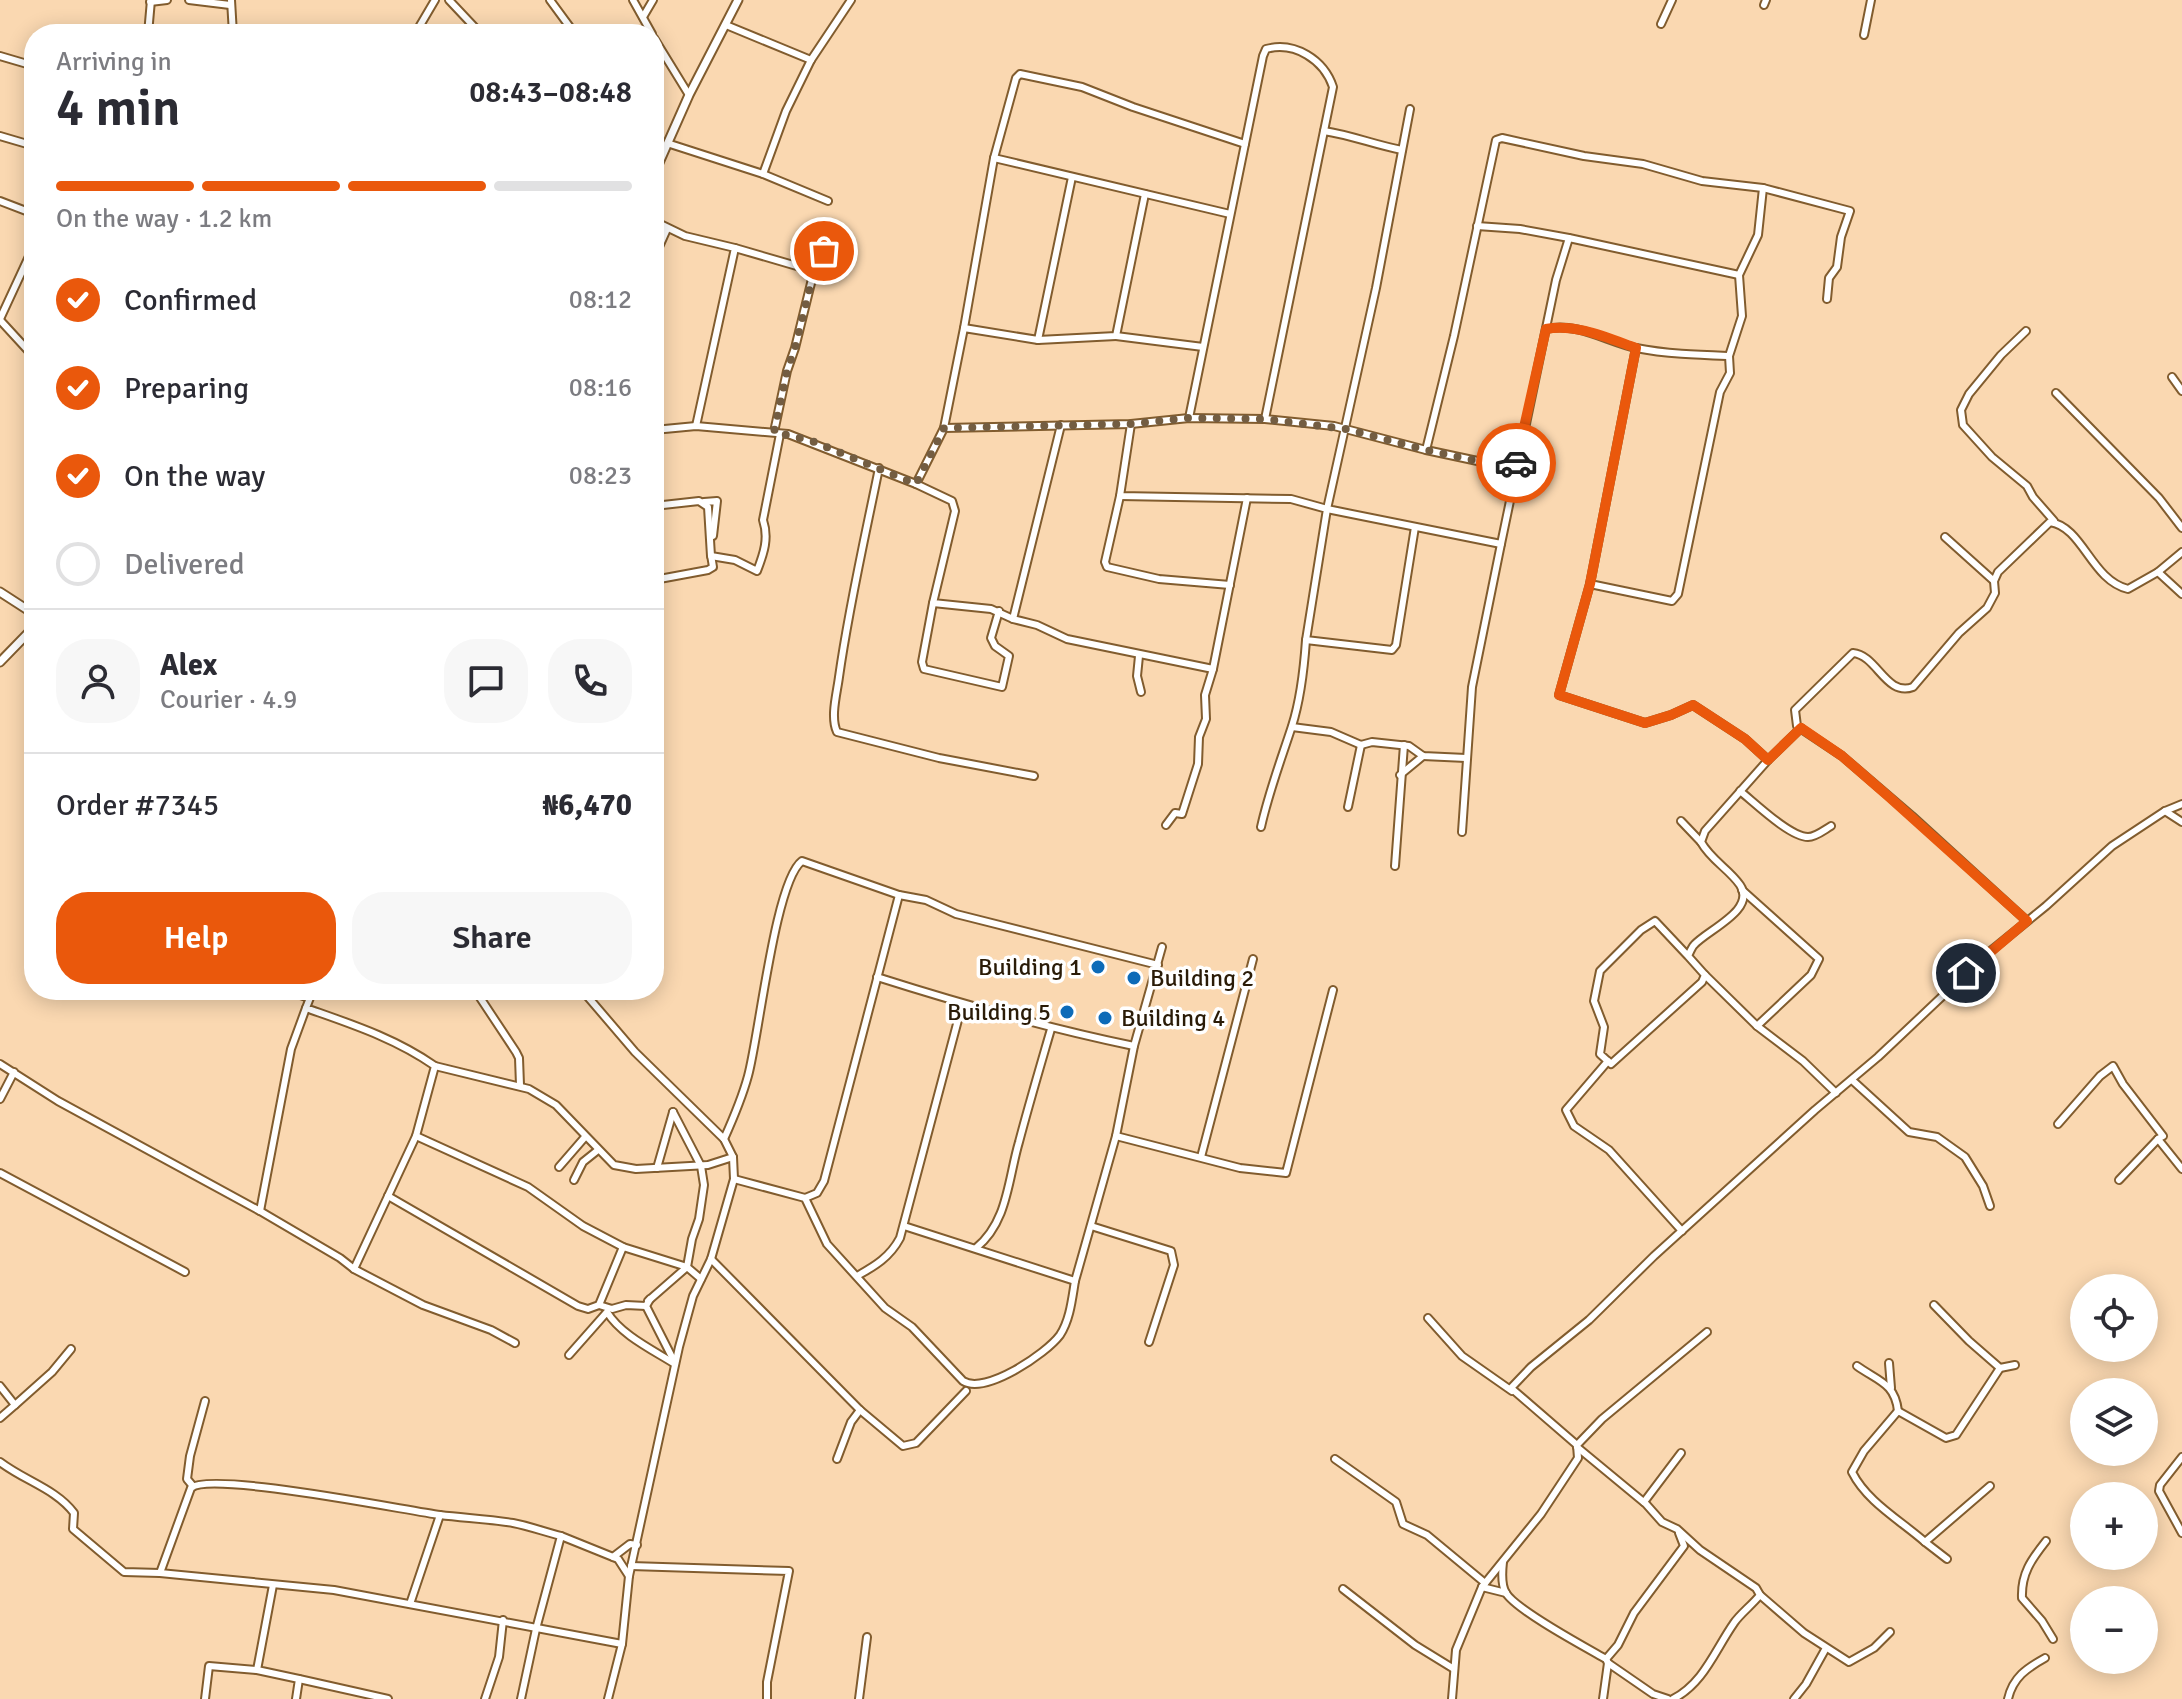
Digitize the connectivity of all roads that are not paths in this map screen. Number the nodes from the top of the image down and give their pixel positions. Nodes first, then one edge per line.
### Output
1 (167, 0) edge
2 (189, 0) edge
3 (435, 0) edge
4 (449, 0) edge
5 (550, 0) edge
6 (633, 0) edge
7 (653, 0) edge
8 (738, 0) edge
9 (851, 0) edge
10 (1672, 0) edge
11 (1871, 0) edge
12 (151, 1) edge
13 (230, 3) edge
14 (643, 17) junction
15 (149, 24) edge
16 (232, 24) edge
17 (421, 24) edge
18 (472, 24) edge
19 (568, 24) edge
20 (647, 24) edge
21 (1661, 24) dead end
22 (726, 25) junction
23 (1864, 35) dead end
24 (664, 54) edge
25 (0, 56) edge
26 (811, 60) junction
27 (24, 63) edge
28 (689, 95) junction
29 (1410, 109) dead end
30 (1324, 131) junction
31 (0, 136) edge
32 (24, 143) edge
33 (670, 144) junction
34 (1245, 144) junction
35 (1402, 150) junction
36 (664, 152) edge
37 (994, 158) junction
38 (763, 174) junction
39 (1072, 177) junction
40 (1763, 188) junction
41 (1145, 194) junction
42 (0, 201) edge
43 (828, 201) dead end
44 (24, 210) edge
45 (1230, 214) junction
46 (1477, 226) junction
47 (664, 227) edge
48 (667, 229) junction
49 (664, 236) edge
50 (1569, 238) junction
51 (826, 245) dead end
52 (735, 248) junction
53 (24, 267) edge
54 (813, 275) junction
55 (1739, 275) junction
56 (1827, 299) dead end
57 (0, 320) edge
58 (964, 328) junction
59 (1546, 329) junction
60 (2026, 331) dead end
61 (1116, 336) junction
62 (1038, 340) junction
63 (24, 346) edge
64 (1203, 347) junction
65 (1636, 348) junction
66 (1729, 356) junction
67 (2172, 377) dead end
68 (2182, 391) edge
69 (2056, 393) dead end
70 (1189, 418) junction
71 (1265, 419) junction
72 (1131, 424) junction
73 (1061, 425) junction
74 (696, 426) junction
75 (944, 428) junction
76 (664, 429) edge
77 (1346, 429) junction
78 (777, 433) junction
79 (1426, 450) junction
80 (879, 468) junction
81 (1515, 469) junction
82 (916, 484) junction
83 (1120, 496) junction
84 (1247, 498) junction
85 (664, 506) edge
86 (1327, 509) junction
87 (2054, 521) junction
88 (1415, 527) junction
89 (2182, 528) edge
90 (1945, 537) dead end
91 (1501, 544) junction
92 (2182, 552) edge
93 (711, 556) junction
94 (2158, 572) junction
95 (664, 578) edge
96 (1994, 581) junction
97 (1590, 584) junction
98 (1230, 585) junction
99 (0, 592) edge
100 (2182, 594) edge
101 (933, 603) junction
102 (24, 608) edge
103 (999, 611) junction
104 (1013, 619) junction
105 (24, 637) edge
106 (1306, 640) junction
107 (1139, 656) junction
108 (0, 662) edge
109 (1213, 669) junction
110 (1141, 692) dead end
111 (1292, 727) junction
112 (1801, 728) junction
113 (1361, 745) junction
114 (1404, 745) junction
115 (1423, 756) junction
116 (1466, 758) junction
117 (1768, 760) junction
118 (1400, 775) junction
119 (1034, 776) dead end
120 (1740, 791) junction
121 (2182, 804) edge
122 (1348, 807) dead end
123 (2165, 811) junction
124 (1681, 821) dead end
125 (2182, 822) edge
126 (1166, 825) dead end
127 (1831, 826) dead end
128 (1261, 827) dead end
129 (1462, 832) dead end
130 (1701, 842) junction
131 (1395, 866) dead end
132 (1742, 890) junction
133 (899, 895) junction
134 (2027, 921) junction
135 (1162, 947) dead end
136 (1688, 956) junction
137 (1253, 959) dead end
138 (1158, 965) junction
139 (1705, 975) junction
140 (877, 977) junction
141 (1333, 990) dead end
142 (308, 1000) edge
143 (482, 1000) edge
144 (591, 1000) edge
145 (962, 1005) junction
146 (306, 1008) junction
147 (1757, 1026) junction
148 (1051, 1029) junction
149 (1134, 1046) junction
150 (1608, 1061) junction
151 (0, 1064) edge
152 (435, 1066) junction
153 (14, 1072) junction
154 (1852, 1080) junction
155 (520, 1085) junction
156 (1836, 1093) junction
157 (0, 1099) edge
158 (2058, 1124) dead end
159 (416, 1136) junction
160 (1116, 1136) junction
161 (585, 1137) junction
162 (724, 1139) junction
163 (2158, 1139) junction
164 (598, 1150) junction
165 (733, 1157) junction
166 (1201, 1157) junction
167 (701, 1166) junction
168 (559, 1167) dead end
169 (657, 1168) junction
170 (2182, 1169) edge
171 (0, 1173) edge
172 (734, 1179) junction
173 (574, 1180) dead end
174 (2119, 1180) dead end
175 (388, 1196) junction
176 (805, 1198) junction
177 (1990, 1206) dead end
178 (260, 1211) junction
179 (904, 1226) junction
180 (1091, 1226) junction
181 (1682, 1231) junction
182 (623, 1247) junction
183 (976, 1248) junction
184 (711, 1259) junction
185 (687, 1267) junction
186 (354, 1269) junction
187 (185, 1272) dead end
188 (857, 1276) junction
189 (701, 1279) junction
190 (1075, 1281) junction
191 (648, 1302) junction
192 (599, 1305) junction
193 (1934, 1305) dead end
194 (1428, 1318) dead end
195 (1707, 1332) dead end
196 (1149, 1342) dead end
197 (515, 1343) dead end
198 (71, 1349) dead end
199 (569, 1355) dead end
200 (1889, 1363) dead end
201 (675, 1364) junction
202 (2015, 1365) dead end
203 (1857, 1366) dead end
204 (2000, 1368) junction
205 (0, 1386) edge
206 (1891, 1388) junction
207 (966, 1391) dead end
208 (1515, 1393) junction
209 (205, 1401) dead end
210 (15, 1405) junction
211 (860, 1410) junction
212 (1898, 1411) junction
213 (0, 1418) edge
214 (1577, 1446) junction
215 (1681, 1453) dead end
216 (2182, 1457) edge
217 (837, 1459) dead end
218 (1335, 1459) dead end
219 (0, 1462) edge
220 (2182, 1463) edge
221 (2175, 1468) junction
222 (192, 1485) junction
223 (1990, 1486) dead end
224 (1644, 1502) junction
225 (440, 1515) junction
226 (1677, 1529) junction
227 (2182, 1533) edge
228 (561, 1536) junction
229 (2046, 1541) dead end
230 (1925, 1542) junction
231 (637, 1545) junction
232 (613, 1557) junction
233 (1947, 1559) dead end
234 (1503, 1561) junction
235 (631, 1566) junction
236 (160, 1573) junction
237 (629, 1576) junction
238 (273, 1585) junction
239 (1484, 1585) junction
240 (1343, 1589) dead end
241 (1506, 1593) junction
242 (1760, 1595) junction
243 (410, 1604) junction
244 (503, 1620) junction
245 (536, 1629) junction
246 (1890, 1632) dead end
247 (867, 1637) dead end
248 (2053, 1639) dead end
249 (622, 1644) junction
250 (1826, 1648) junction
251 (2045, 1658) dead end
252 (1607, 1661) junction
253 (1454, 1669) junction
254 (257, 1670) junction
255 (299, 1679) junction
256 (205, 1699) edge
257 (296, 1699) edge
258 (388, 1699) edge
259 (485, 1699) edge
260 (521, 1699) edge
261 (608, 1699) edge
262 (767, 1699) edge
263 (859, 1699) edge
264 (1452, 1699) edge
265 (1603, 1699) edge
266 (1671, 1699) edge
267 (1794, 1699) edge
268 (2008, 1699) edge

1 - 12 street
2 - 13 street
3 - 17 street
4 - 18 street
5 - 19 street
6 - 14 street
7 - 14 street
8 - 22 street
9 - 26 street
10 - 21 street
11 - 23 street
12 - 15 street
13 - 16 street
14 - 20 street
22 - 26 street
22 - 28 street
24 - 28 street
25 - 27 street
26 - 38 street
28 - 33 street
29 - 35 street
30 - 34 street
30 - 35 street
30 - 71 street
31 - 32 street
33 - 36 street
33 - 38 street
34 - 37 street
34 - 45 street
35 - 77 street
37 - 39 street
37 - 58 street
38 - 43 street
39 - 41 street
39 - 62 street
40 - 46 street
40 - 55 street
40 - 56 street
41 - 45 street
41 - 61 street
42 - 44 street
45 - 64 street
46 - 50 street
46 - 79 street
47 - 48 street
48 - 49 street
48 - 52 street
50 - 55 street
50 - 59 street
51 - 54 street
52 - 54 street
52 - 74 street
53 - 57 street
54 - 78 street
55 - 66 street
57 - 63 street
58 - 62 street
58 - 75 street
59 - 65 street
59 - 81 street
60 - 87 street
61 - 62 street
61 - 64 street
64 - 70 street
65 - 66 street
65 - 97 street
66 - 97 street
67 - 68 street
69 - 89 street
70 - 71 street
70 - 72 street
71 - 77 street
72 - 73 street
72 - 83 street
73 - 75 street
73 - 104 street
74 - 76 street
74 - 78 street
75 - 82 street
77 - 79 street
77 - 86 street
78 - 80 street
78 - 93 street
79 - 81 street
80 - 82 street
80 - 119 street
81 - 91 street
82 - 101 street
83 - 84 street
83 - 98 street
84 - 86 street
84 - 98 street
85 - 93 street
86 - 88 street
86 - 106 street
87 - 94 street
87 - 96 street
88 - 91 street
88 - 106 street
90 - 96 street
91 - 116 street
92 - 94 street
93 - 95 street
94 - 100 street
96 - 112 street
97 - 117 street
98 - 109 street
99 - 102 street
101 - 103 street
101 - 103 street
103 - 104 street
104 - 107 street
105 - 108 street
106 - 111 street
107 - 109 street
107 - 110 street
109 - 126 street
111 - 113 street
111 - 128 street
112 - 117 street
112 - 134 street
113 - 114 street
113 - 122 street
114 - 115 street
114 - 118 street
115 - 116 street
115 - 118 street
116 - 129 street
117 - 120 street
118 - 131 street
120 - 127 street
120 - 130 street
121 - 123 street
123 - 125 street
123 - 134 street
124 - 130 street
130 - 132 street
132 - 136 street
132 - 147 street
133 - 138 street
133 - 140 street
133 - 162 street
134 - 154 street
135 - 138 street
136 - 139 street
136 - 150 street
137 - 166 street
138 - 149 street
139 - 147 street
139 - 150 street
140 - 145 street
140 - 176 street
141 - 166 street
142 - 146 street
143 - 155 street
144 - 162 street
145 - 148 street
145 - 179 street
146 - 152 street
146 - 178 street
147 - 156 street
148 - 149 street
148 - 183 street
149 - 160 street
150 - 181 street
151 - 153 street
152 - 155 street
152 - 159 street
153 - 157 street
153 - 178 street
154 - 156 street
154 - 177 street
155 - 161 street
156 - 181 street
158 - 163 street
159 - 175 street
159 - 182 street
160 - 166 street
160 - 180 street
161 - 164 street
161 - 168 street
162 - 165 street
163 - 170 street
163 - 174 street
164 - 169 street
164 - 173 street
165 - 167 street
165 - 172 street
167 - 169 street
167 - 169 street
167 - 185 street
171 - 187 street
172 - 176 street
172 - 184 street
175 - 186 street
175 - 192 street
176 - 188 street
178 - 186 street
179 - 183 street
179 - 188 street
180 - 190 street
180 - 196 street
181 - 208 street
182 - 185 street
182 - 192 street
183 - 190 street
184 - 189 street
184 - 211 street
185 - 189 street
185 - 191 street
186 - 197 street
188 - 190 street
189 - 201 street
191 - 192 street
191 - 201 street
193 - 204 street
194 - 208 street
195 - 214 street
198 - 210 street
199 - 201 street
200 - 206 street
201 - 231 street
202 - 204 street
203 - 206 street
204 - 212 street
205 - 210 street
206 - 212 street
207 - 211 street
208 - 214 street
209 - 222 street
210 - 213 street
211 - 217 street
212 - 230 street
214 - 224 street
214 - 234 street
215 - 224 street
216 - 221 street
218 - 239 street
219 - 236 street
220 - 221 street
221 - 227 street
222 - 225 street
222 - 236 street
223 - 230 street
224 - 226 street
225 - 228 street
225 - 243 street
226 - 242 street
226 - 252 street
228 - 232 street
228 - 245 street
229 - 248 street
230 - 233 street
231 - 232 street
231 - 235 street
232 - 237 street
234 - 239 street
234 - 241 street
235 - 237 street
235 - 262 street
236 - 238 street
237 - 249 street
238 - 243 street
238 - 254 street
239 - 241 street
239 - 253 street
240 - 253 street
241 - 252 street
242 - 250 street
242 - 266 street
243 - 244 street
244 - 245 street
244 - 259 street
245 - 249 street
245 - 260 street
246 - 250 street
247 - 263 street
249 - 261 street
250 - 267 street
251 - 268 street
252 - 265 street
252 - 266 street
253 - 264 street
254 - 255 street
254 - 256 street
255 - 257 street
255 - 258 street

